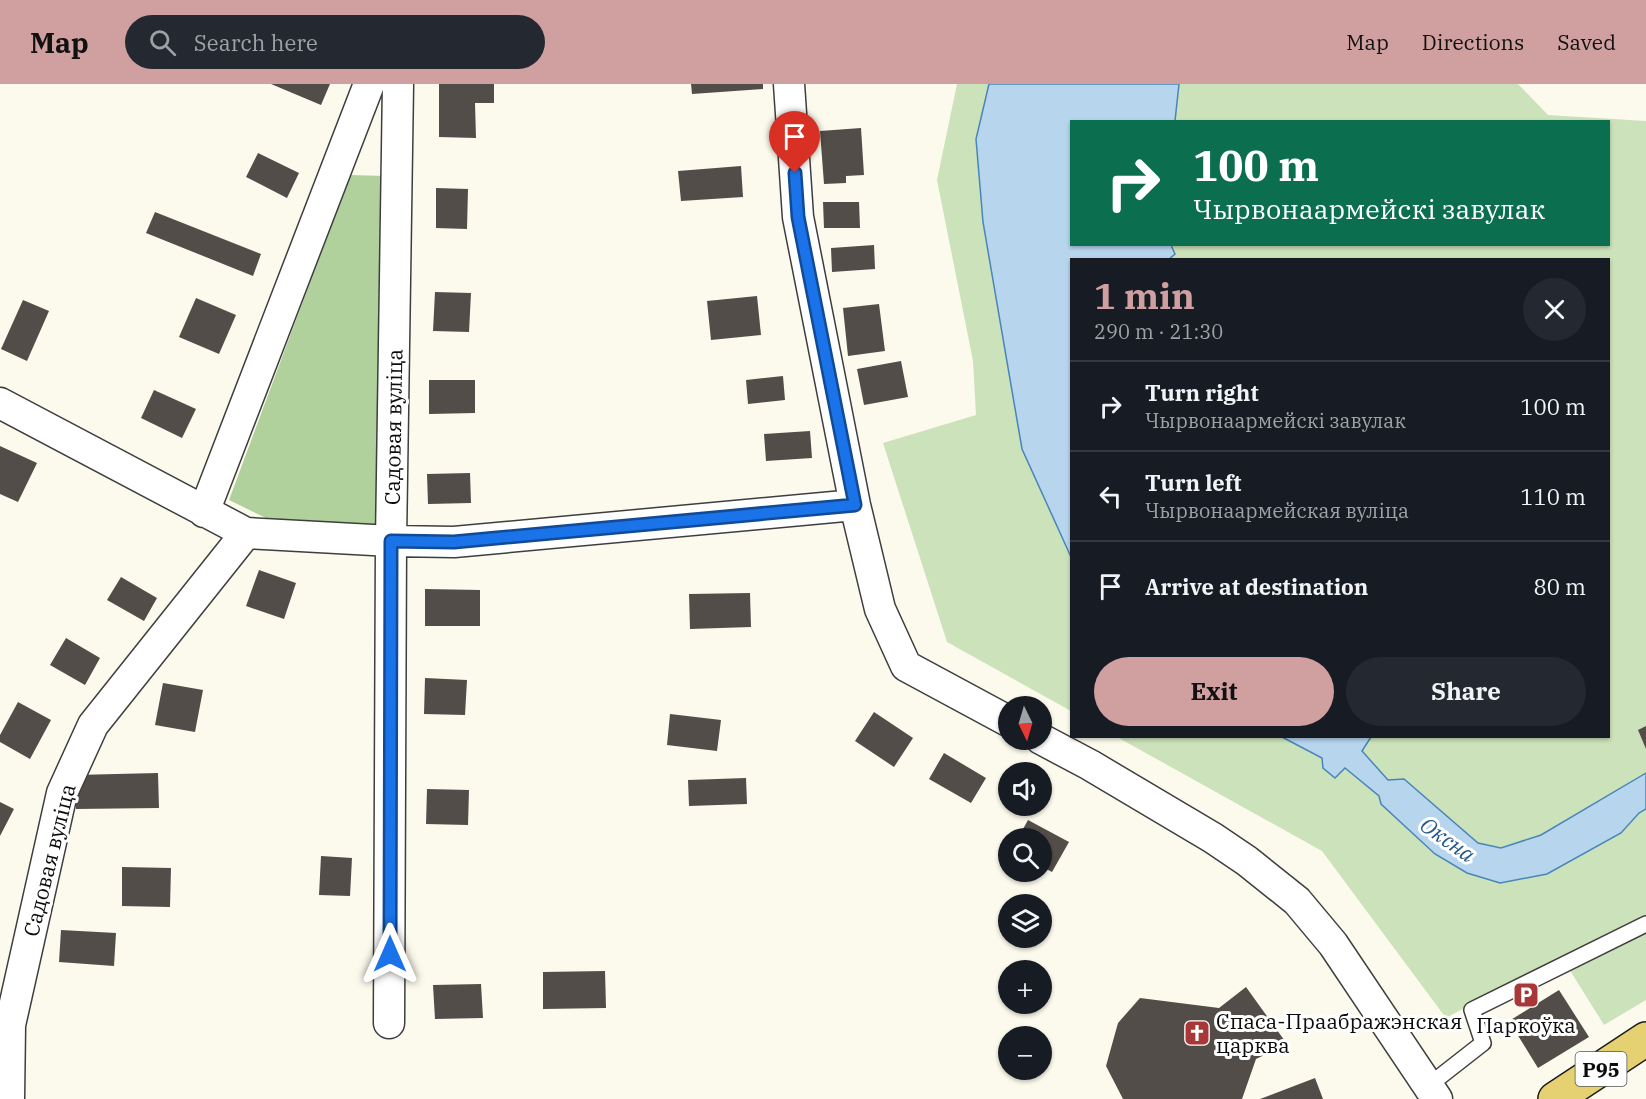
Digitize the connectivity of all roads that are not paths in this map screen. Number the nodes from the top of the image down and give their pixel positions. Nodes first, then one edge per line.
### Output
1 (369, 84) edge
2 (398, 84) edge
3 (789, 84) edge
4 (0, 404) edge
5 (855, 505) junction
6 (204, 512) junction
7 (246, 532) junction
8 (391, 541) junction
9 (998, 716) edge
10 (1052, 745) edge
11 (1646, 924) edge
12 (389, 1023) dead end
13 (1646, 1039) edge
14 (1432, 1093) edge
15 (9, 1099) edge
16 (1555, 1099) edge

1 - 6 street
2 - 8 street, Садовая вуліца
3 - 5 street
4 - 6 street
5 - 8 street
5 - 9 street
6 - 7 street
7 - 8 street
7 - 15 street, Садовая вуліца
8 - 12 street, Садовая вуліца
10 - 14 street
11 - 14 lane
13 - 16 main road, Р95

